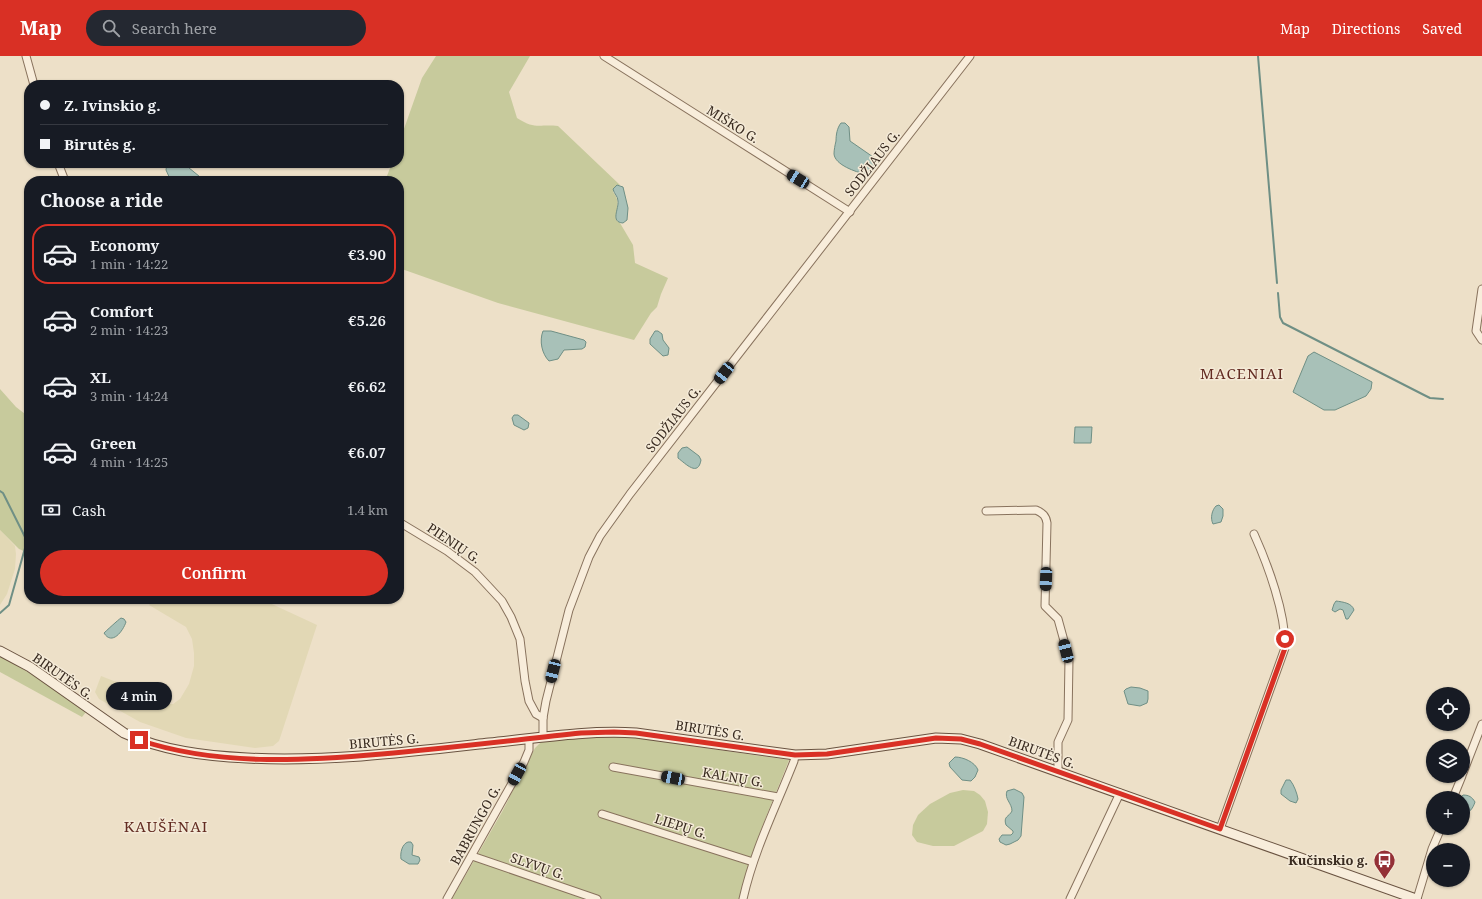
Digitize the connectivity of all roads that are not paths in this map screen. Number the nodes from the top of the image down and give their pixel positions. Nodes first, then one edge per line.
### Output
1 (26, 56) edge
2 (604, 56) edge
3 (970, 56) edge
4 (33, 80) edge
5 (850, 212) junction
6 (1482, 288) edge
7 (1482, 340) edge
8 (986, 511) dead end
9 (404, 525) edge
10 (1254, 534) dead end
11 (0, 651) edge
12 (543, 718) junction
13 (1482, 724) edge
14 (543, 737) junction
15 (529, 739) junction
16 (795, 755) junction
17 (1470, 755) edge
18 (613, 767) dead end
19 (1058, 772) junction
20 (1120, 793) junction
21 (778, 797) junction
22 (602, 814) dead end
23 (1220, 829) junction
24 (1438, 835) edge
25 (472, 856) junction
26 (753, 862) junction
27 (447, 899) edge
28 (597, 899) edge
29 (743, 899) edge
30 (1070, 899) edge
31 (1417, 899) edge

1 - 4 street
2 - 5 street, MIŠKO G.
3 - 5 street, SODŽIAUS G.
5 - 12 street, SODŽIAUS G.
6 - 7 street
8 - 19 street
9 - 12 street, PIENIŲ G.
10 - 23 street
11 - 15 main road, BIRUTĖS G.
12 - 14 street, SODŽIAUS G.
13 - 17 street
14 - 15 main road, BIRUTĖS G.
14 - 16 main road, BIRUTĖS G.
15 - 25 street, BABRUNGO G.
16 - 19 main road, BIRUTĖS G.
16 - 21 street
18 - 21 street, KALNŲ G.
19 - 20 main road, BIRUTĖS G.
20 - 23 main road, BIRUTĖS G.
20 - 30 street
21 - 26 street
22 - 26 street, LIEPŲ G.
23 - 31 main road, BIRUTĖS G.
24 - 31 street
25 - 27 street, BABRUNGO G.
25 - 28 street, SLYVŲ G.
26 - 29 street

